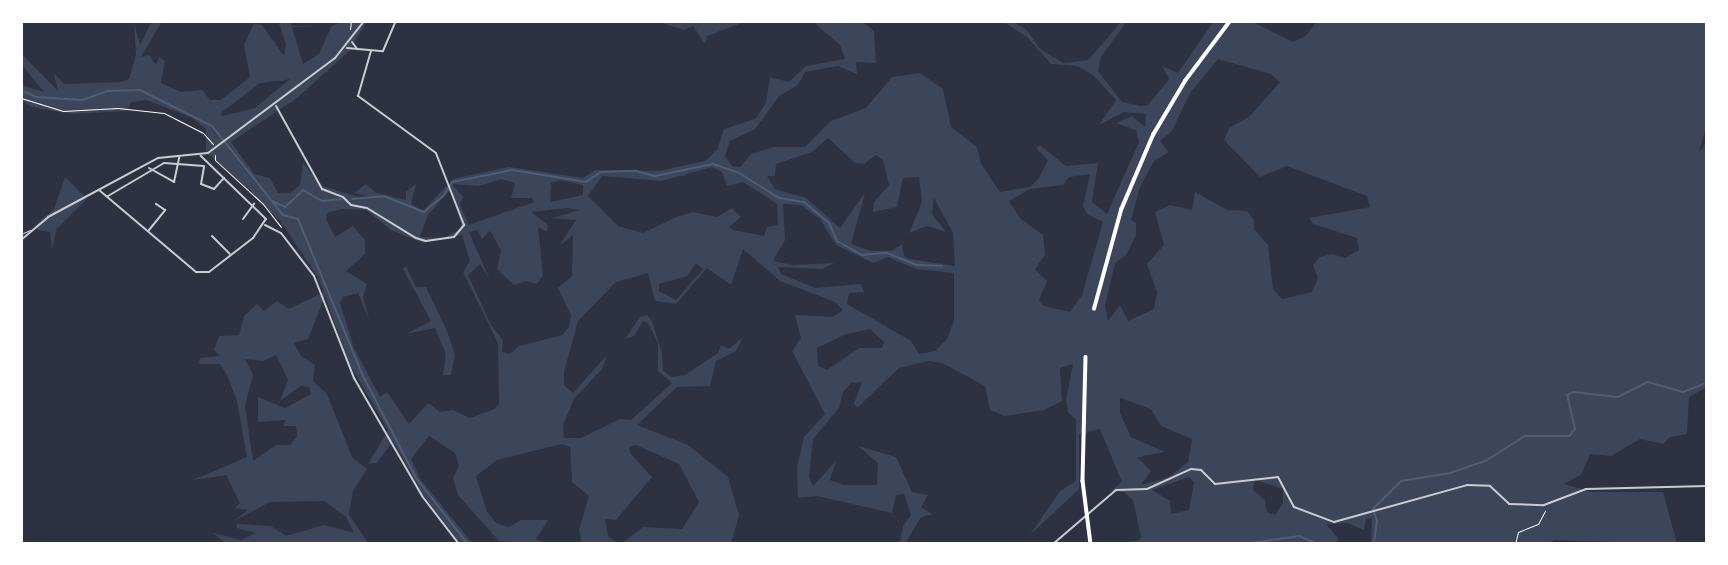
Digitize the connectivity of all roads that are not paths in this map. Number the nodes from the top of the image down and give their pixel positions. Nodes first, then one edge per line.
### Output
1 (364, 21) edge
2 (396, 21) edge
3 (1230, 21) edge
4 (352, 42) junction
5 (347, 48) junction
6 (358, 49) junction
7 (371, 51) junction
8 (276, 106) junction
9 (201, 156) junction
10 (179, 157) junction
11 (205, 161) junction
12 (178, 164) junction
13 (204, 166) junction
14 (149, 168) junction
15 (225, 177) junction
16 (104, 186) junction
17 (98, 189) junction
18 (108, 191) junction
19 (107, 197) junction
20 (156, 204) dead end
21 (255, 204) junction
22 (243, 219) dead end
23 (265, 225) junction
24 (32, 230) junction
25 (149, 230) junction
26 (21, 234) edge
27 (212, 236) dead end
28 (21, 240) edge
29 (231, 255) junction
30 (1094, 309) dead end
31 (1086, 357) dead end
32 (1707, 486) edge
33 (459, 544) edge
34 (1053, 544) edge
35 (1091, 544) edge

1 - 4 street
2 - 7 street
3 - 30 highway
4 - 5 street
4 - 6 street
5 - 6 street
5 - 8 street
6 - 7 street
7 - 8 street
8 - 9 street
9 - 10 street
9 - 11 street
10 - 12 street
10 - 16 street
11 - 13 street
11 - 15 street
12 - 13 street
12 - 14 street
12 - 14 street
13 - 15 street
14 - 18 street
15 - 21 street
16 - 17 street
16 - 18 street
17 - 19 street
17 - 24 street
18 - 19 street
19 - 25 street
20 - 25 street
21 - 22 street
21 - 23 street
23 - 29 street
23 - 33 street
24 - 26 lane
24 - 28 street
25 - 29 street
27 - 29 street
31 - 35 highway
32 - 34 street

